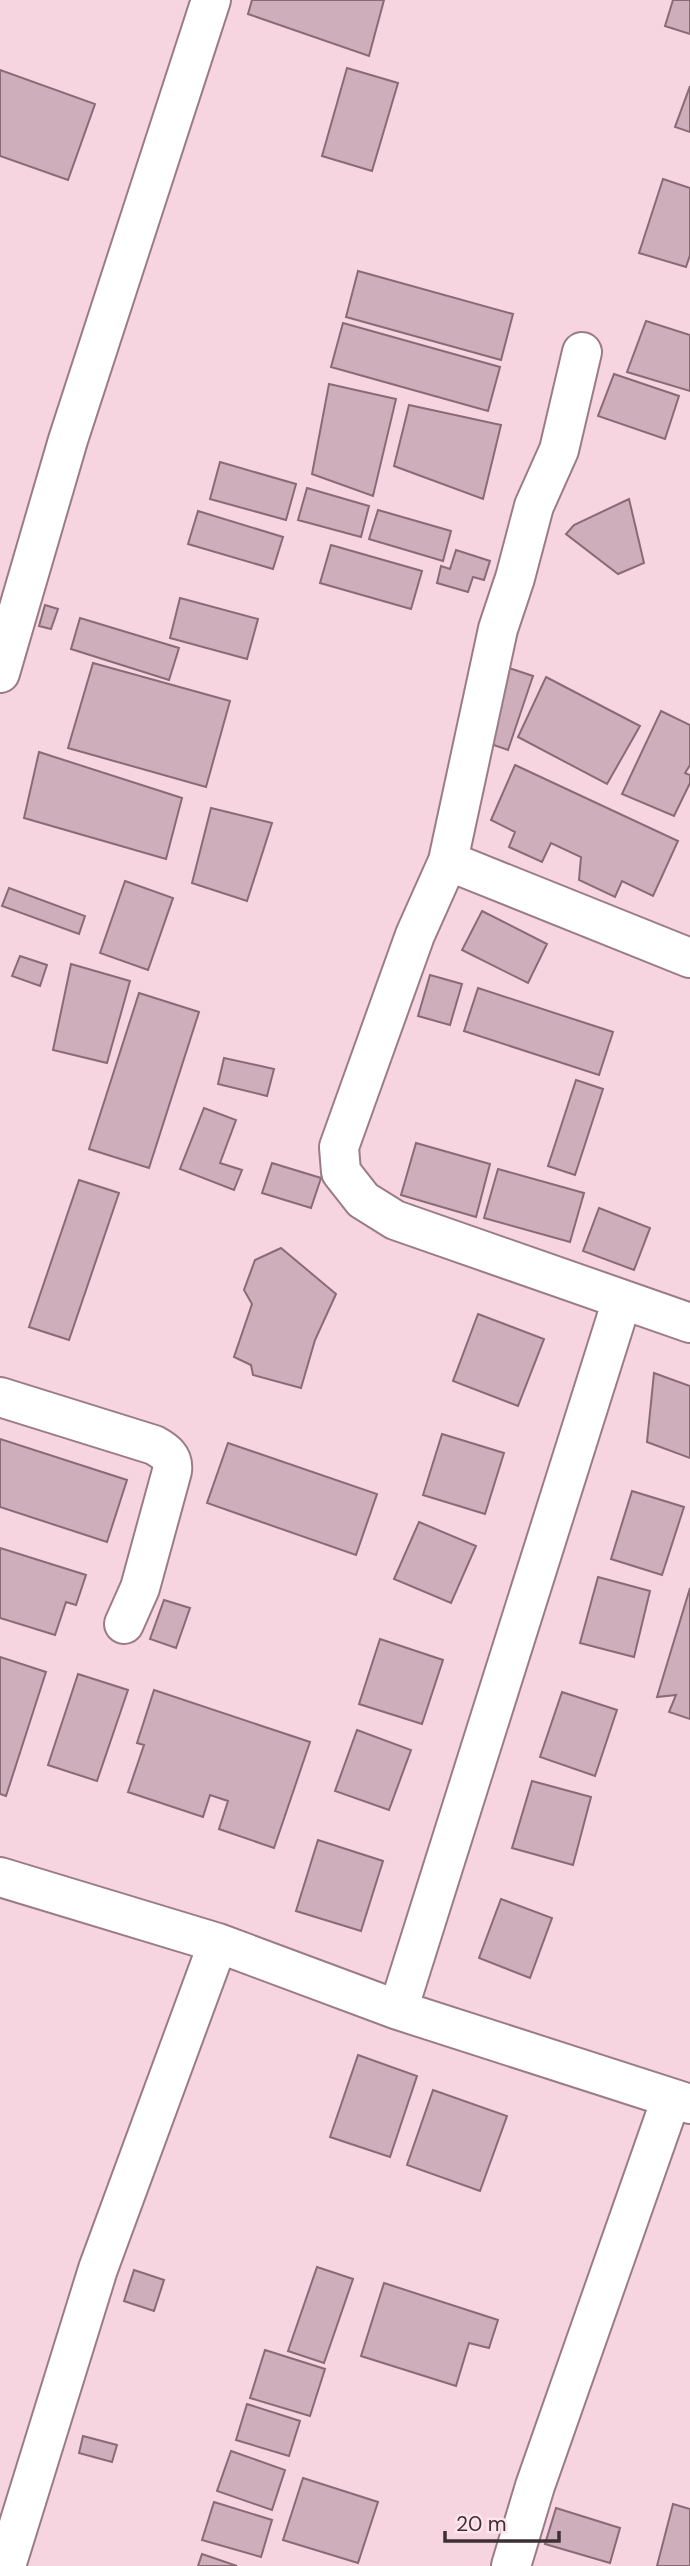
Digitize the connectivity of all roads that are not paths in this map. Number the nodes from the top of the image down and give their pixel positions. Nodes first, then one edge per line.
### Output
1 (211, 0) edge
2 (582, 352) dead end
3 (0, 673) edge
4 (448, 860) junction
5 (690, 958) edge
6 (622, 1300) junction
7 (690, 1323) edge
8 (0, 1397) edge
9 (124, 1624) dead end
10 (0, 1877) edge
11 (218, 1943) junction
12 (398, 2010) junction
13 (681, 2102) edge
14 (6, 2566) edge
15 (511, 2566) edge

1 - 3 street
2 - 4 street
4 - 5 street
4 - 6 street
6 - 7 street
6 - 12 street
8 - 9 street
10 - 11 street
11 - 12 street
11 - 14 street
12 - 13 street
13 - 15 street

